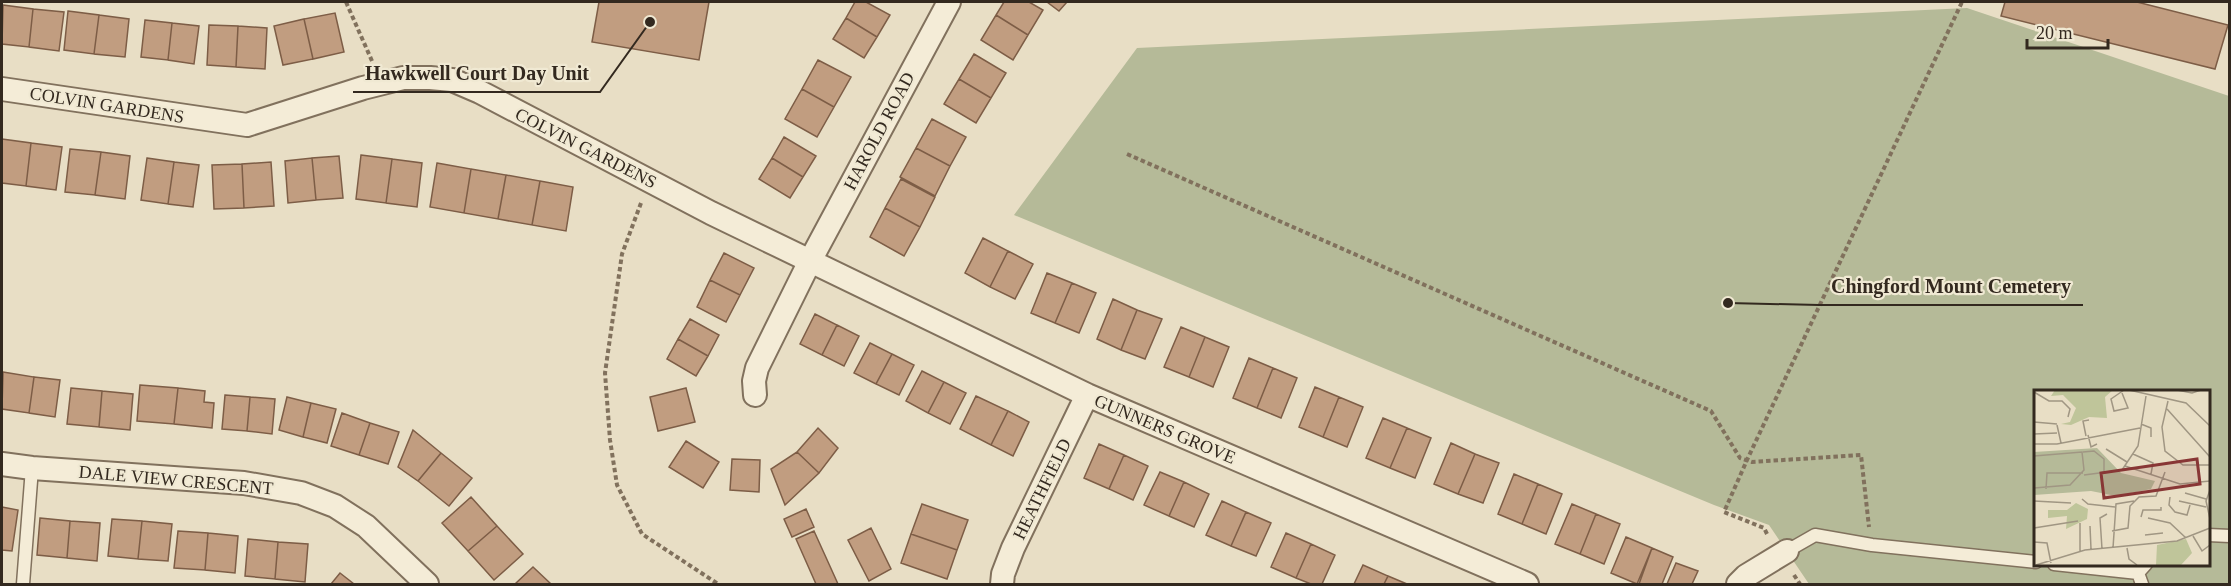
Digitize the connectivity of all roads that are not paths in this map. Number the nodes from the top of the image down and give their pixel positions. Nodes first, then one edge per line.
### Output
1 (949, 2) edge
2 (2, 89) edge
3 (810, 261) junction
4 (755, 395) dead end
5 (1087, 395) junction
6 (2, 464) edge
7 (32, 468) junction
8 (2210, 535) edge
9 (2229, 536) edge
10 (1787, 551) joint
11 (2034, 562) edge
12 (2063, 565) edge
13 (2142, 574) edge
14 (23, 585) edge
15 (427, 585) edge
16 (1002, 585) edge
17 (1527, 585) edge
18 (1738, 585) edge

1 - 3 street, HAROLD ROAD
2 - 3 street, COLVIN GARDENS
3 - 4 street, HAROLD ROAD
3 - 5 street, GUNNERS GROVE
5 - 16 street, HEATHFIELD
5 - 17 street, GUNNERS GROVE
6 - 7 street, DALE VIEW CRESCENT
7 - 14 lane
7 - 15 street, DALE VIEW CRESCENT
8 - 9 lane
10 - 11 lane
10 - 18 street
12 - 13 lane

